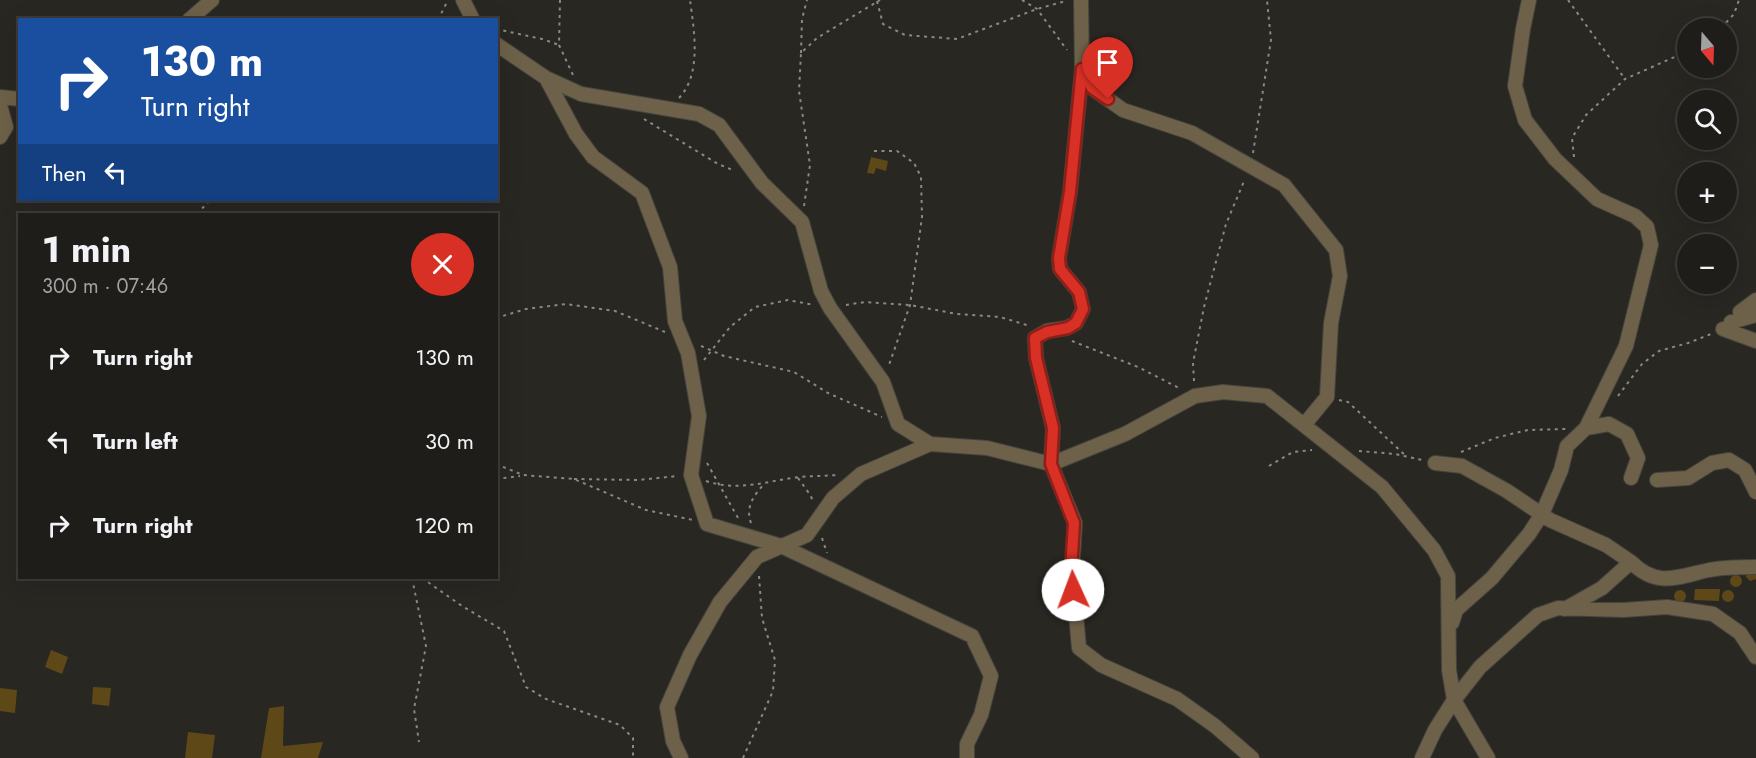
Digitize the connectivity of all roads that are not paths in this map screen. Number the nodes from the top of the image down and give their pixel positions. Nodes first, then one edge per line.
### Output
1 (212, 0) edge
2 (463, 0) edge
3 (1081, 0) edge
4 (1529, 0) edge
5 (191, 18) edge
6 (472, 18) edge
7 (498, 45) edge
8 (1082, 69) junction
9 (546, 78) junction
10 (0, 97) edge
11 (18, 99) edge
12 (0, 105) edge
13 (0, 137) edge
14 (1756, 300) edge
15 (1756, 315) edge
16 (1731, 321) junction
17 (1756, 341) edge
18 (1304, 425) junction
19 (1586, 428) junction
20 (930, 444) junction
21 (1435, 463) dead end
22 (1051, 464) junction
23 (1630, 478) dead end
24 (1657, 480) dead end
25 (1756, 492) edge
26 (1542, 514) junction
27 (781, 546) junction
28 (1631, 562) junction
29 (1756, 567) edge
30 (1565, 609) junction
31 (1449, 634) junction
32 (1756, 657) edge
33 (1454, 700) junction
34 (681, 758) edge
35 (967, 758) edge
36 (1252, 758) edge
37 (1422, 758) edge
38 (1488, 758) edge

1 - 5 street
2 - 6 street
3 - 8 street
4 - 19 street
7 - 9 street
8 - 18 street
8 - 22 street
9 - 20 street
9 - 27 street
10 - 11 street
12 - 13 street
14 - 16 street
15 - 16 street
16 - 17 street
18 - 22 street
18 - 31 street
19 - 23 street
19 - 26 street
20 - 22 street
20 - 27 street
21 - 26 street
22 - 36 street
24 - 25 street
26 - 28 street
26 - 31 street
27 - 34 street
27 - 35 street
28 - 29 street
28 - 30 street
30 - 32 street
30 - 33 street
31 - 33 street
33 - 37 street
33 - 38 street

